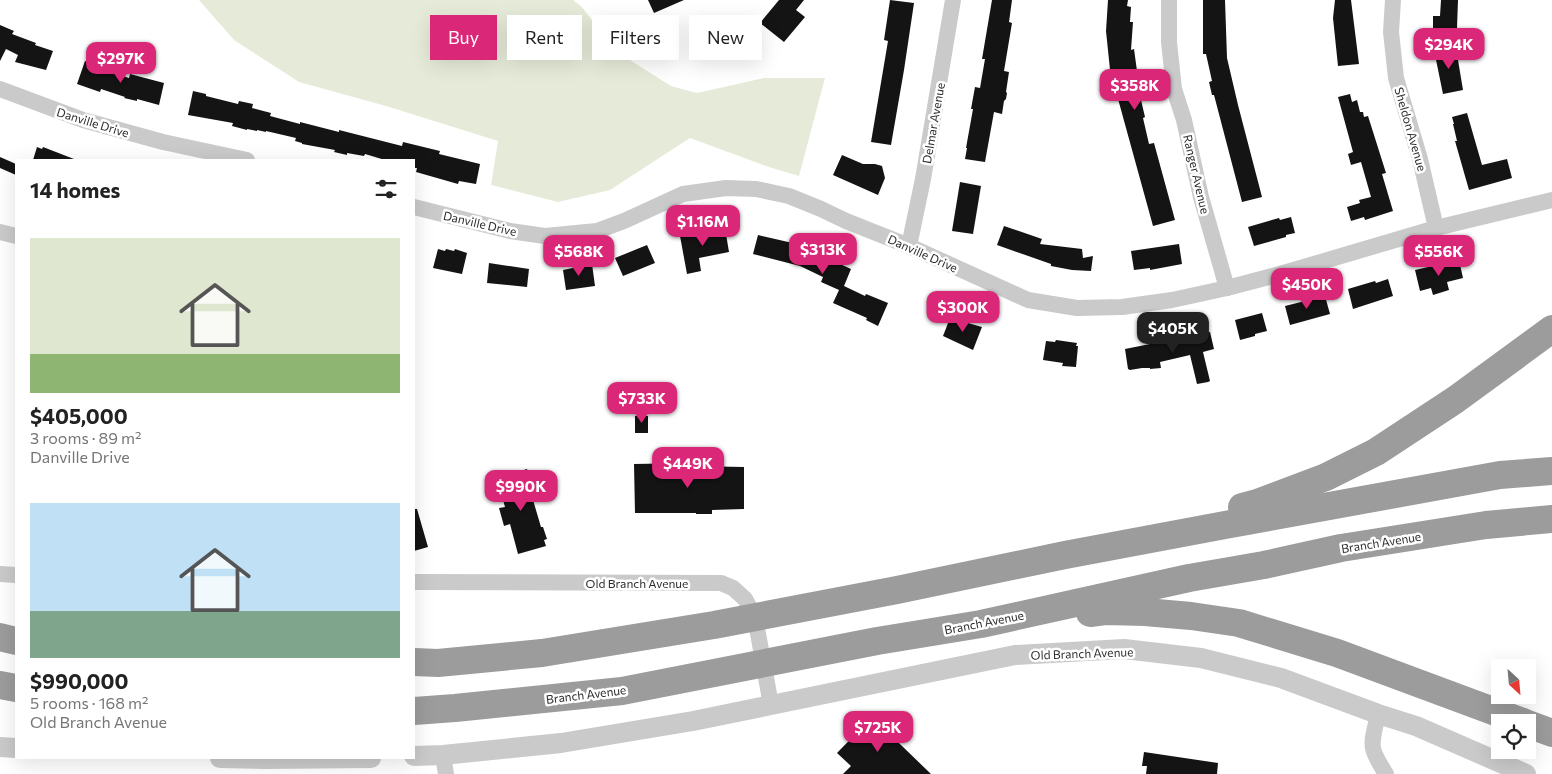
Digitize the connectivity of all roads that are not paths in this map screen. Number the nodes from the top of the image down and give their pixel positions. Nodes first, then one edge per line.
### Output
1 (954, 0) edge
2 (1169, 0) edge
3 (1393, 0) edge
4 (0, 89) edge
5 (242, 159) edge
6 (1552, 200) edge
7 (415, 207) edge
8 (1436, 228) junction
9 (0, 232) edge
10 (15, 236) edge
11 (909, 246) junction
12 (1227, 288) junction
13 (1552, 329) edge
14 (1552, 471) edge
15 (1552, 519) edge
16 (1065, 555) junction
17 (0, 574) edge
18 (15, 575) edge
19 (415, 582) edge
20 (755, 617) junction
21 (982, 624) junction
22 (0, 637) edge
23 (15, 641) edge
24 (415, 662) edge
25 (764, 663) junction
26 (0, 685) edge
27 (15, 688) edge
28 (771, 705) junction
29 (415, 711) edge
30 (1378, 714) junction
31 (1501, 714) edge
32 (1536, 727) edge
33 (1552, 733) edge
34 (0, 747) edge
35 (15, 748) edge
36 (415, 756) edge
37 (444, 764) edge
38 (1386, 774) edge
39 (1526, 774) edge

1 - 11 street, Delmar Avenue
2 - 12 street, Ranger Avenue
3 - 8 street, Sheldon Avenue
4 - 5 street, Danville Drive
6 - 8 street, Danville Drive
7 - 11 street, Danville Drive
8 - 12 street, Danville Drive
9 - 10 street
11 - 12 street, Danville Drive
13 - 16 highway
14 - 16 highway
15 - 21 highway, Branch Avenue
16 - 20 highway
17 - 18 street
19 - 20 street, Old Branch Avenue
20 - 24 highway
20 - 25 street, Old Branch Avenue
21 - 25 highway, Branch Avenue
21 - 31 highway
22 - 23 highway
25 - 28 street, Old Branch Avenue
25 - 29 highway, Branch Avenue
26 - 27 highway
28 - 30 street, Old Branch Avenue
28 - 37 street, Old Branch Avenue
30 - 38 street
30 - 39 street, Old Branch Avenue
32 - 33 highway
34 - 35 street
36 - 37 street, Old Branch Avenue

